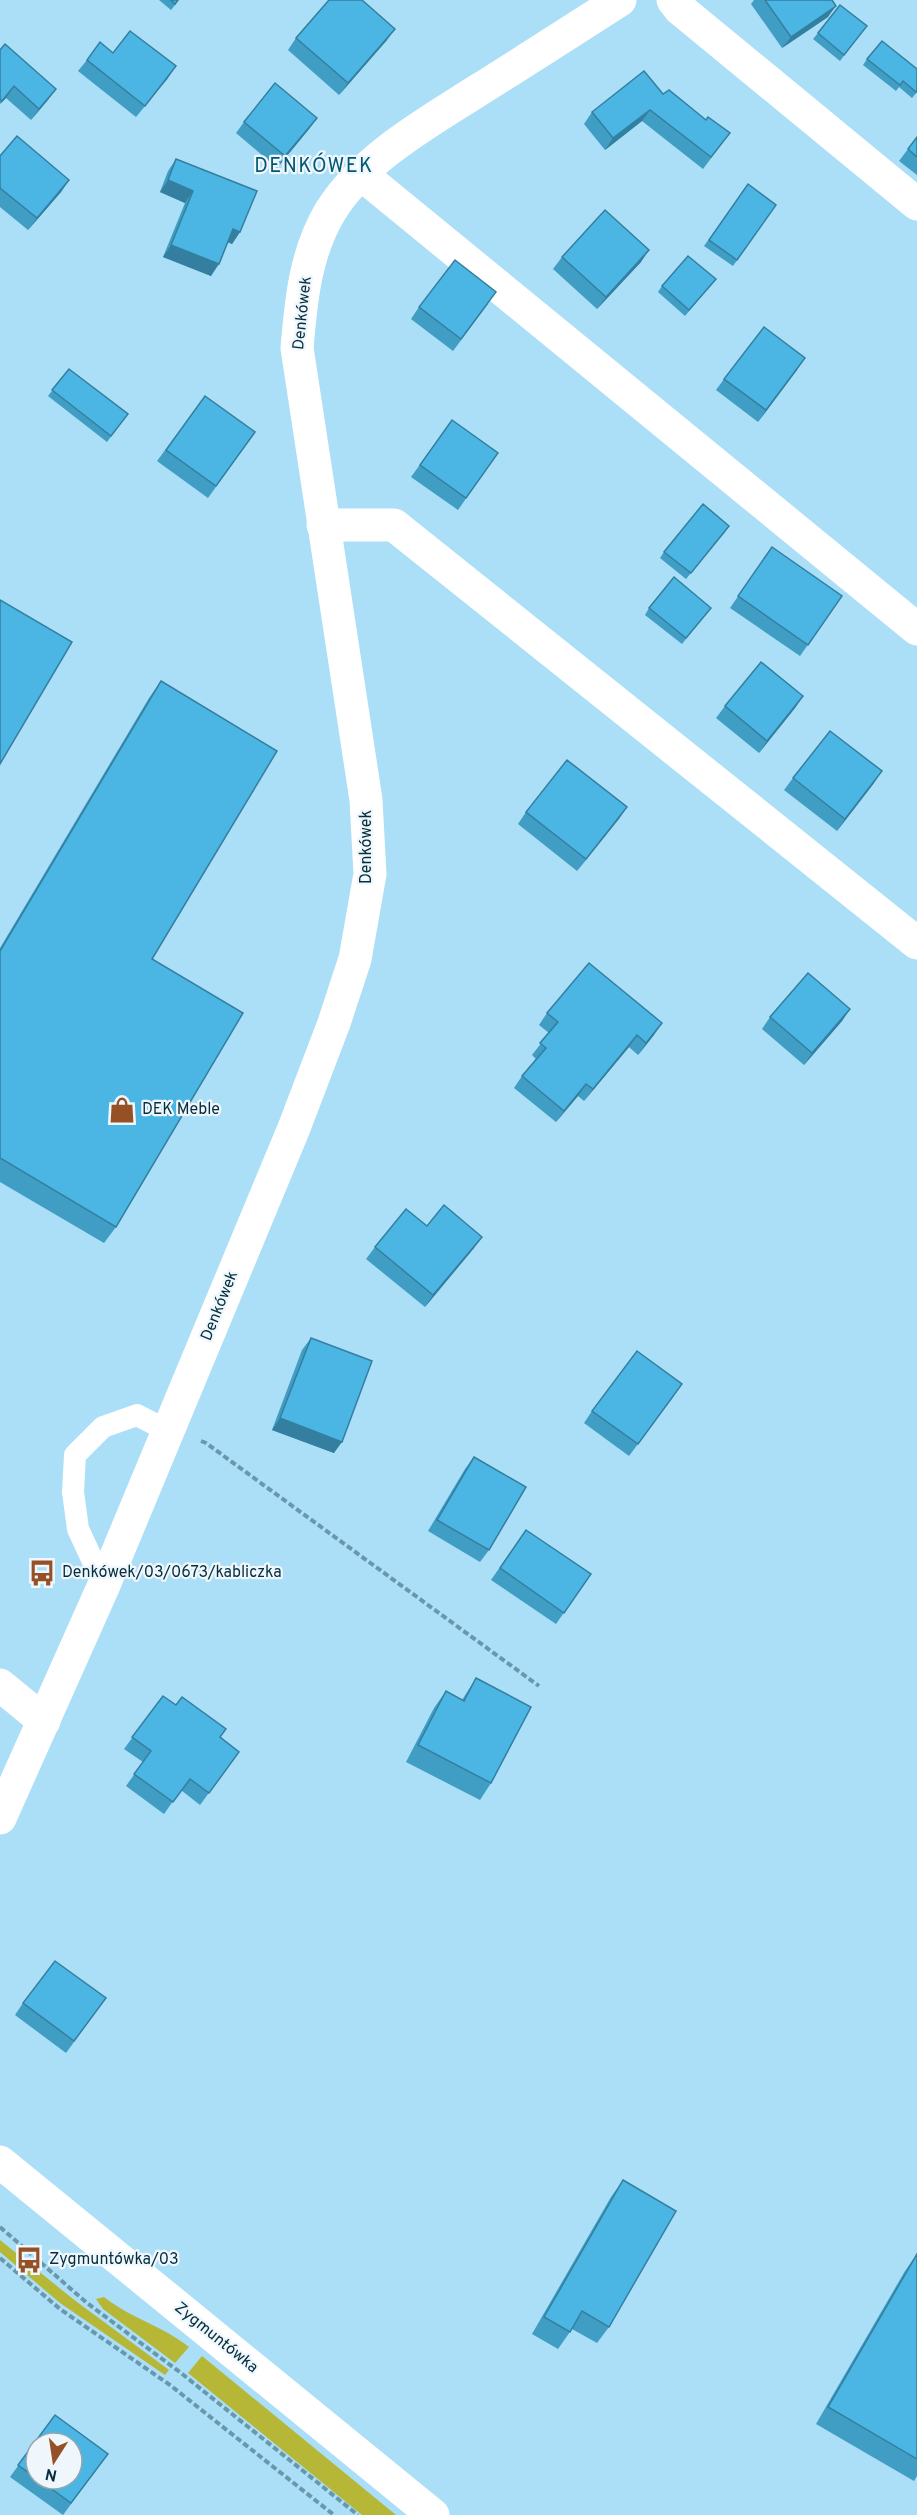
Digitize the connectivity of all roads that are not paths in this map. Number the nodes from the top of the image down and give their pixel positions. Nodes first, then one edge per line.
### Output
1 (620, 0) edge
2 (673, 0) edge
3 (361, 174) junction
4 (917, 204) edge
5 (323, 525) junction
6 (917, 628) edge
7 (917, 943) edge
8 (168, 1431) junction
9 (104, 1586) junction
10 (0, 1685) edge
11 (44, 1721) junction
12 (0, 1818) edge
13 (0, 2162) edge
14 (433, 2515) edge

1 - 3 street, Denkówek
2 - 4 street
3 - 5 street, Denkówek
3 - 6 street
5 - 7 street
5 - 8 street, Denkówek
8 - 9 street, Denkówek
8 - 9 lane
9 - 11 street, Denkówek
10 - 11 street
11 - 12 street, Denkówek
13 - 14 street, Zygmuntówka

